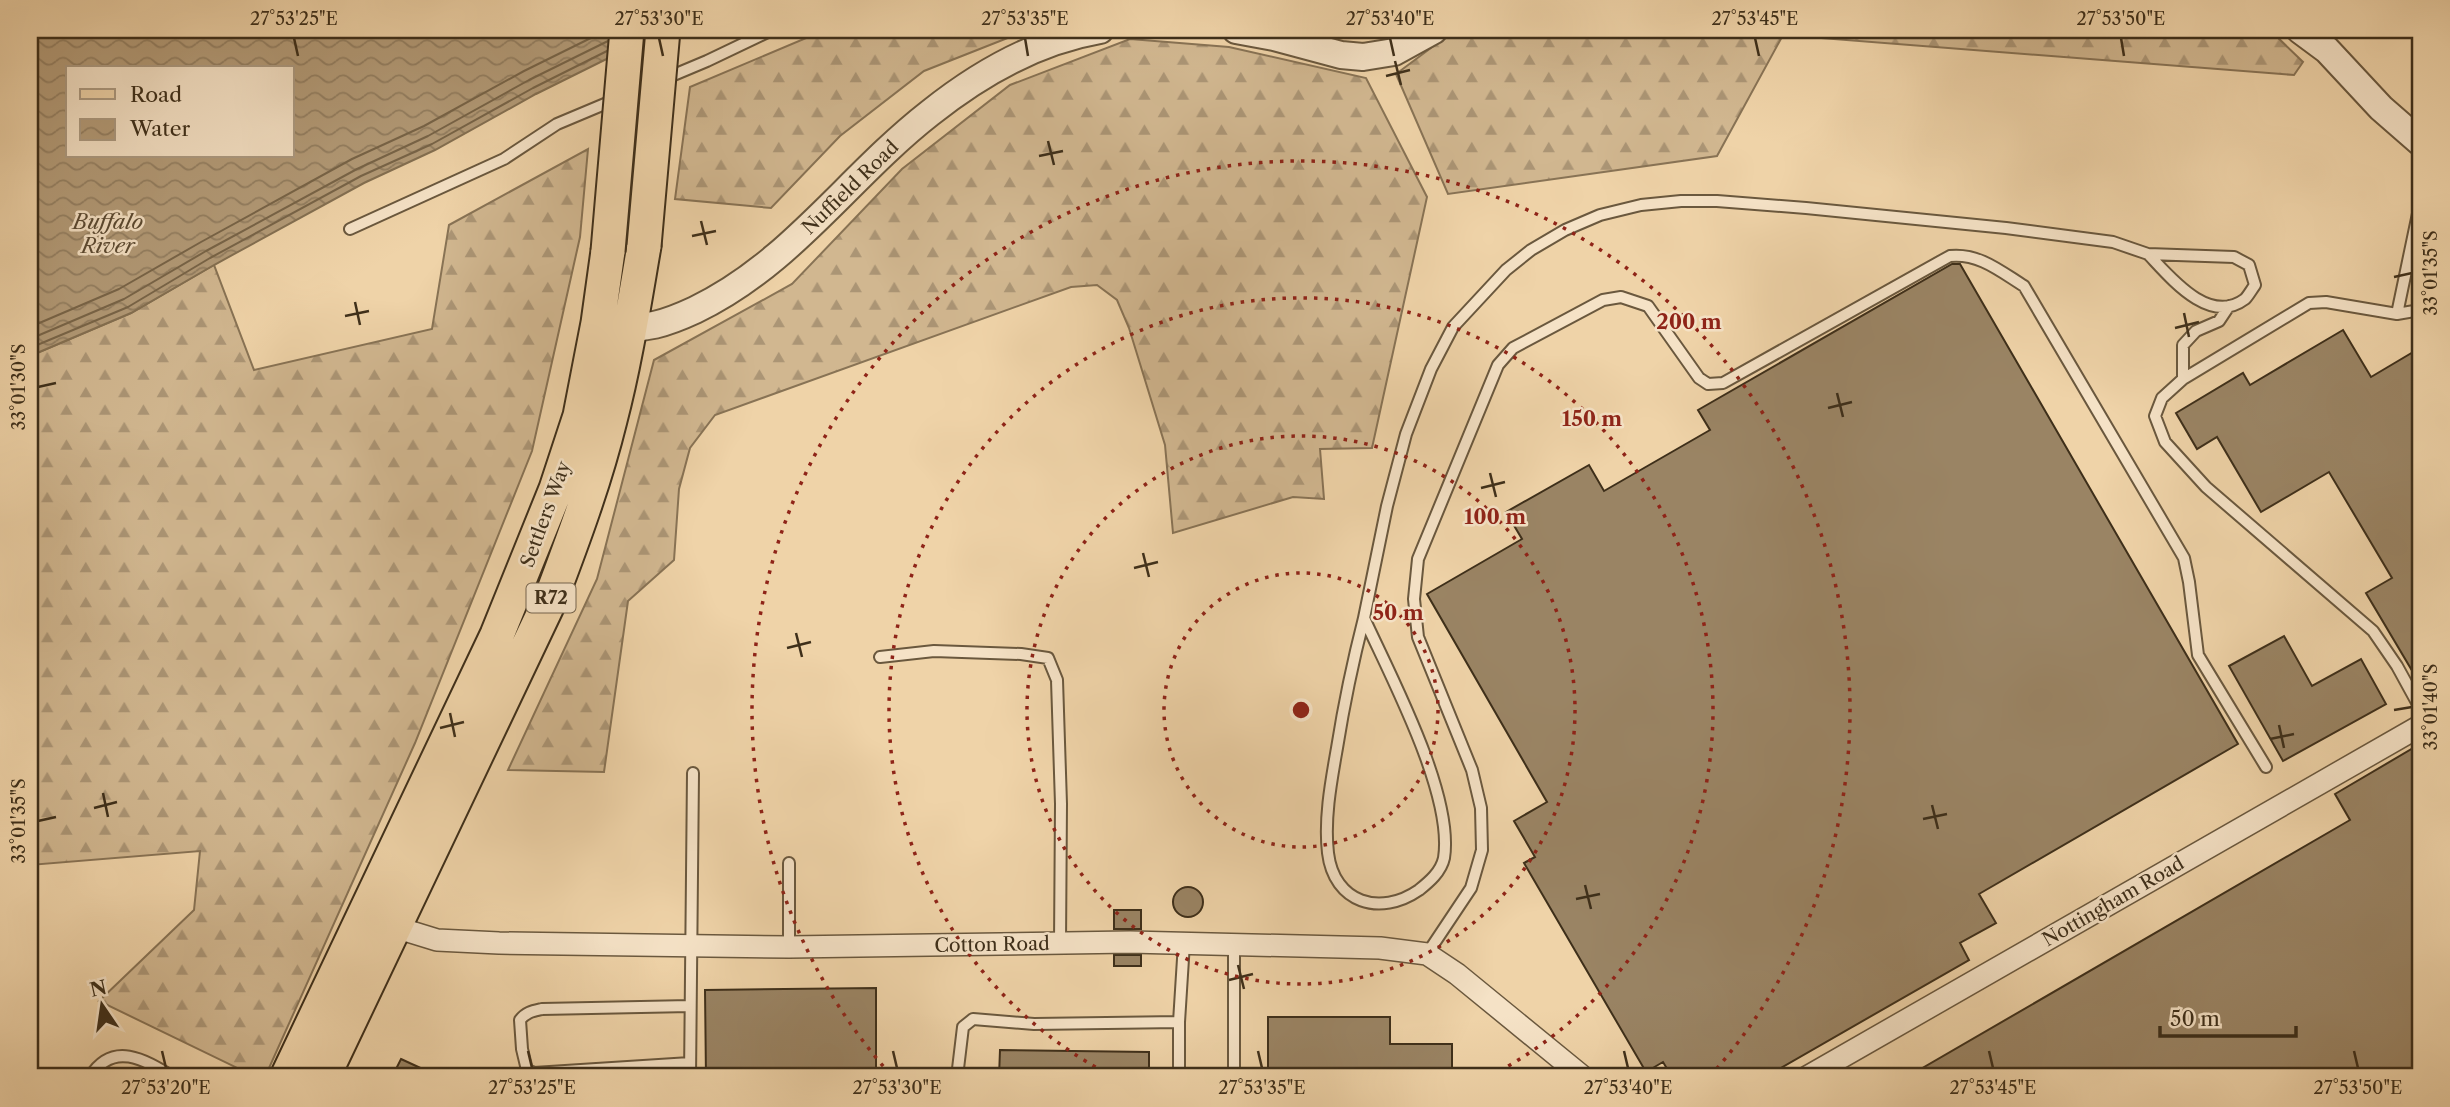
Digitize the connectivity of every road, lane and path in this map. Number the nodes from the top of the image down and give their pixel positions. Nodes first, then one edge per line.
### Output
1 (627, 30) edge
2 (663, 30) edge
3 (772, 30) edge
4 (1100, 30) edge
5 (1236, 30) edge
6 (1434, 30) edge
7 (2300, 30) edge
8 (2420, 142) edge
9 (2420, 204) edge
10 (351, 229) dead end
11 (2148, 254) junction
12 (2230, 306) junction
13 (2420, 310) edge
14 (2397, 314) junction
15 (614, 326) junction
16 (2183, 379) junction
17 (1364, 618) junction
18 (880, 657) dead end
19 (2420, 708) edge
20 (2420, 726) edge
21 (2266, 767) dead end
22 (692, 773) dead end
23 (789, 863) dead end
24 (363, 915) junction
25 (395, 929) junction
26 (1060, 943) junction
27 (1184, 943) junction
28 (1234, 944) junction
29 (691, 945) junction
30 (789, 947) junction
31 (1427, 954) junction
32 (690, 1006) junction
33 (1179, 1022) junction
34 (690, 1063) junction
35 (90, 1077) edge
36 (173, 1077) edge
37 (287, 1077) edge
38 (323, 1077) edge
39 (690, 1077) edge
40 (957, 1077) edge
41 (1180, 1077) edge
42 (1234, 1077) edge
43 (1583, 1077) edge
44 (1807, 1077) edge

1 - 15 main road, Settlers Way / R72, bridge
2 - 15 main road, Settlers Way / R72, bridge
3 - 10 lane
4 - 15 street, Nuffield Road
5 - 6 street
7 - 8 street
9 - 14 lane
11 - 12 lane
11 - 12 lane
11 - 17 lane
12 - 16 lane
13 - 14 lane
14 - 16 lane
15 - 24 main road, Settlers Way / R72
15 - 25 main road, Settlers Way / R72
16 - 19 lane
17 - 17 lane
18 - 26 lane
20 - 44 street, Nottingham Road
21 - 31 lane
22 - 29 lane
23 - 30 lane
24 - 25 street, Cotton Road
24 - 37 main road, Settlers Way / R72
25 - 29 street, Cotton Road
25 - 38 main road, Settlers Way / R72
26 - 27 street, Cotton Road
26 - 30 street, Cotton Road
27 - 28 street, Cotton Road
27 - 33 lane
28 - 31 street, Cotton Road
28 - 42 lane
29 - 30 street, Cotton Road
29 - 32 lane
31 - 43 street, Cotton Road
32 - 34 lane
32 - 34 lane
33 - 40 lane
33 - 41 lane
34 - 39 lane
35 - 36 lane

